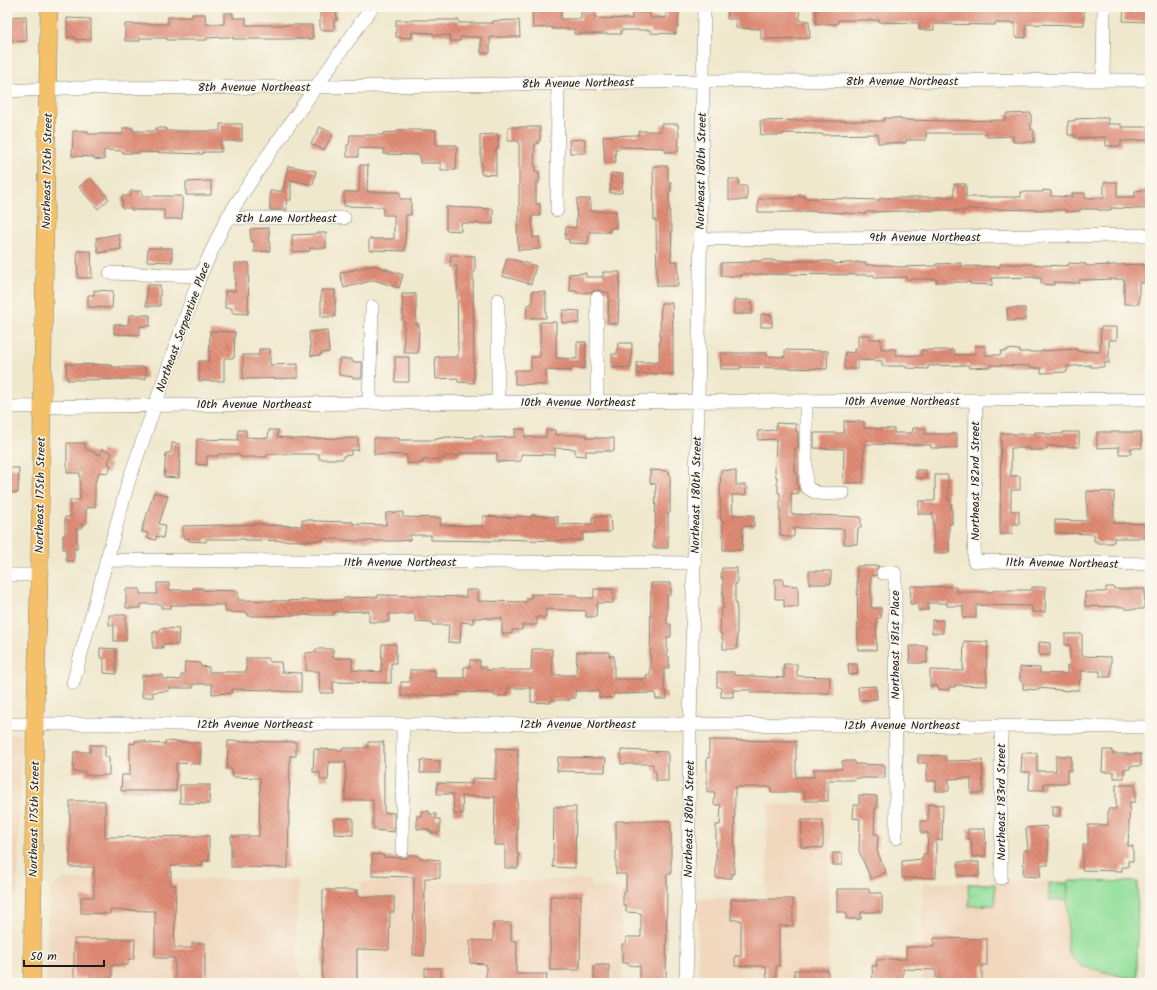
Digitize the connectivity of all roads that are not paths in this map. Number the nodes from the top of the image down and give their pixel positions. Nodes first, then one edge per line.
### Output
1 (49, 7) edge
2 (372, 7) edge
3 (704, 7) edge
4 (1104, 7) edge
5 (1103, 80) junction
6 (1150, 80) edge
7 (703, 81) junction
8 (558, 83) junction
9 (316, 87) junction
10 (48, 89) junction
11 (7, 90) edge
12 (557, 210) dead end
13 (227, 218) junction
14 (344, 218) dead end
15 (1150, 235) edge
16 (700, 239) junction
17 (110, 274) dead end
18 (200, 276) junction
19 (597, 298) dead end
20 (498, 300) dead end
21 (372, 307) dead end
22 (1150, 399) edge
23 (976, 400) junction
24 (806, 401) junction
25 (498, 402) junction
26 (597, 402) junction
27 (698, 402) junction
28 (369, 403) junction
29 (154, 404) junction
30 (42, 406) junction
31 (7, 407) edge
32 (842, 493) dead end
33 (106, 560) junction
34 (974, 561) joint
35 (695, 563) junction
36 (1150, 564) edge
37 (889, 573) dead end
38 (7, 575) edge
39 (39, 575) junction
40 (73, 683) dead end
41 (7, 724) edge
42 (35, 724) junction
43 (402, 724) junction
44 (690, 724) junction
45 (896, 725) junction
46 (1000, 725) junction
47 (1150, 727) edge
48 (896, 838) dead end
49 (402, 850) dead end
50 (1000, 878) dead end
51 (32, 983) edge
52 (686, 983) edge

1 - 10 main road, Northeast 175th Street
2 - 9 street, Northeast Serpentine Place
3 - 7 street, Northeast 180th Street
4 - 5 street
5 - 6 street, 8th Avenue Northeast
5 - 7 street, 8th Avenue Northeast
7 - 8 street, 8th Avenue Northeast
7 - 16 street, Northeast 180th Street
8 - 9 street, 8th Avenue Northeast
8 - 12 street
9 - 10 street, 8th Avenue Northeast
9 - 13 street, Northeast Serpentine Place
10 - 11 street, 8th Avenue Northeast
10 - 30 main road, Northeast 175th Street
13 - 14 street, 8th Lane Northeast
13 - 18 street, Northeast Serpentine Place
15 - 16 street, 9th Avenue Northeast
16 - 27 street, Northeast 180th Street
17 - 18 street
18 - 29 street, Northeast Serpentine Place
19 - 26 street
20 - 25 street
21 - 28 street
22 - 23 street, 10th Avenue Northeast
23 - 24 street, 10th Avenue Northeast
23 - 34 street, Northeast 182nd Street
24 - 27 street, 10th Avenue Northeast
24 - 32 street
25 - 26 street, 10th Avenue Northeast
25 - 28 street, 10th Avenue Northeast
26 - 27 street, 10th Avenue Northeast
27 - 35 street, Northeast 180th Street
28 - 29 street, 10th Avenue Northeast
29 - 30 street, 10th Avenue Northeast
29 - 33 street, Northeast Serpentine Place
30 - 31 street, 10th Avenue Northeast
30 - 39 main road, Northeast 175th Street
33 - 35 street, 11th Avenue Northeast
33 - 40 street, Northeast Serpentine Place
34 - 36 street, 11th Avenue Northeast
35 - 44 street, Northeast 180th Street
37 - 45 street, Northeast 181st Place
38 - 39 street
39 - 42 main road, Northeast 175th Street
41 - 42 street, 12th Avenue Northeast
42 - 43 street, 12th Avenue Northeast
42 - 51 main road, Northeast 175th Street
43 - 44 street, 12th Avenue Northeast
43 - 49 street
44 - 45 street, 12th Avenue Northeast
44 - 52 street, Northeast 180th Street
45 - 46 street, 12th Avenue Northeast
45 - 48 street, Northeast 181st Place
46 - 47 street, 12th Avenue Northeast
46 - 50 street, Northeast 183rd Street

